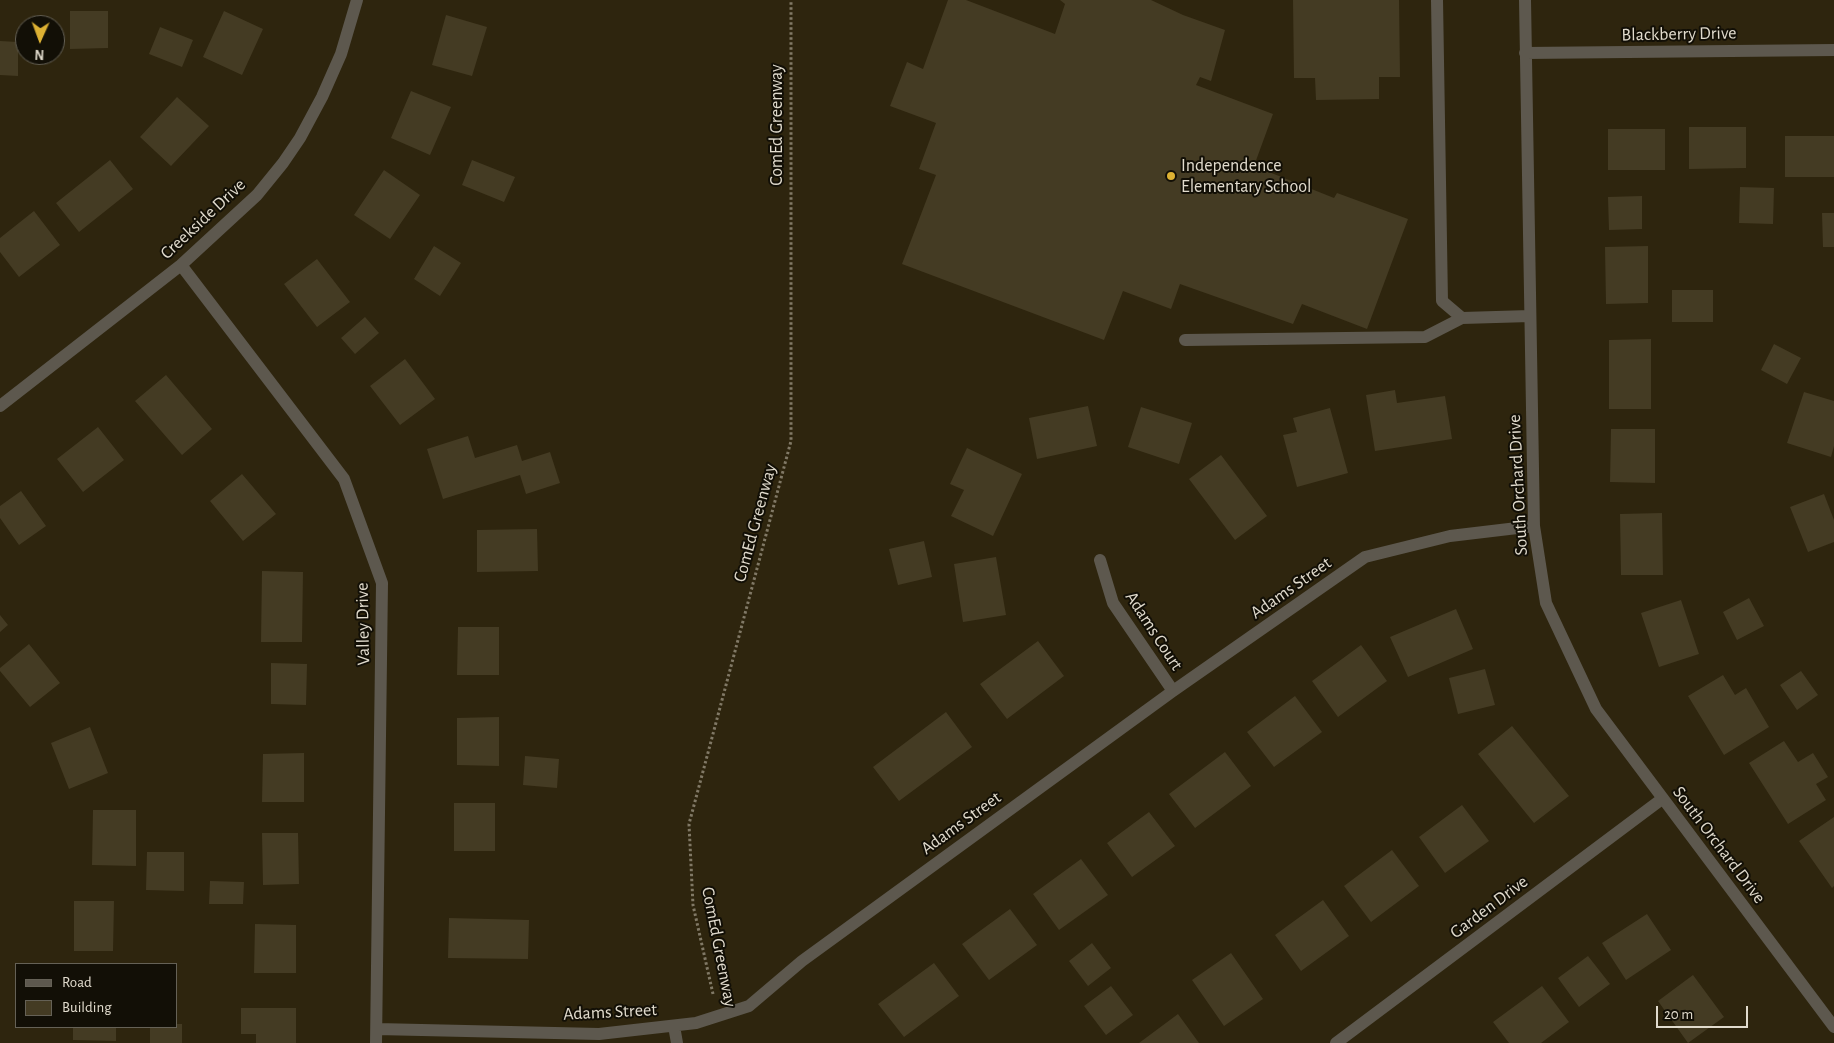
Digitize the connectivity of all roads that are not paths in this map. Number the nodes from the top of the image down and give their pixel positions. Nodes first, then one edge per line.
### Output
1 (357, 0) edge
2 (1437, 0) edge
3 (1525, 0) edge
4 (1834, 50) edge
5 (1525, 54) junction
6 (181, 265) junction
7 (1530, 316) junction
8 (1462, 318) junction
9 (1185, 340) dead end
10 (0, 406) edge
11 (1534, 526) junction
12 (1100, 560) dead end
13 (1173, 692) junction
14 (1662, 799) junction
15 (674, 1026) junction
16 (1834, 1027) edge
17 (377, 1029) junction
18 (376, 1043) edge
19 (677, 1043) edge
20 (1336, 1043) edge

1 - 6 street, Creekside Drive
2 - 8 street
3 - 5 street, South Orchard Drive
4 - 5 street, Blackberry Drive
5 - 7 street, South Orchard Drive
6 - 10 street, Creekside Drive
6 - 17 street, Valley Drive
7 - 8 street
7 - 11 street, South Orchard Drive
8 - 9 street
11 - 13 street, Adams Street
11 - 14 street, South Orchard Drive
12 - 13 street, Adams Court
13 - 15 street, Adams Street
14 - 16 street, South Orchard Drive
14 - 20 street, Garden Drive
15 - 17 street, Adams Street
15 - 19 street
17 - 18 street, Valley Drive

